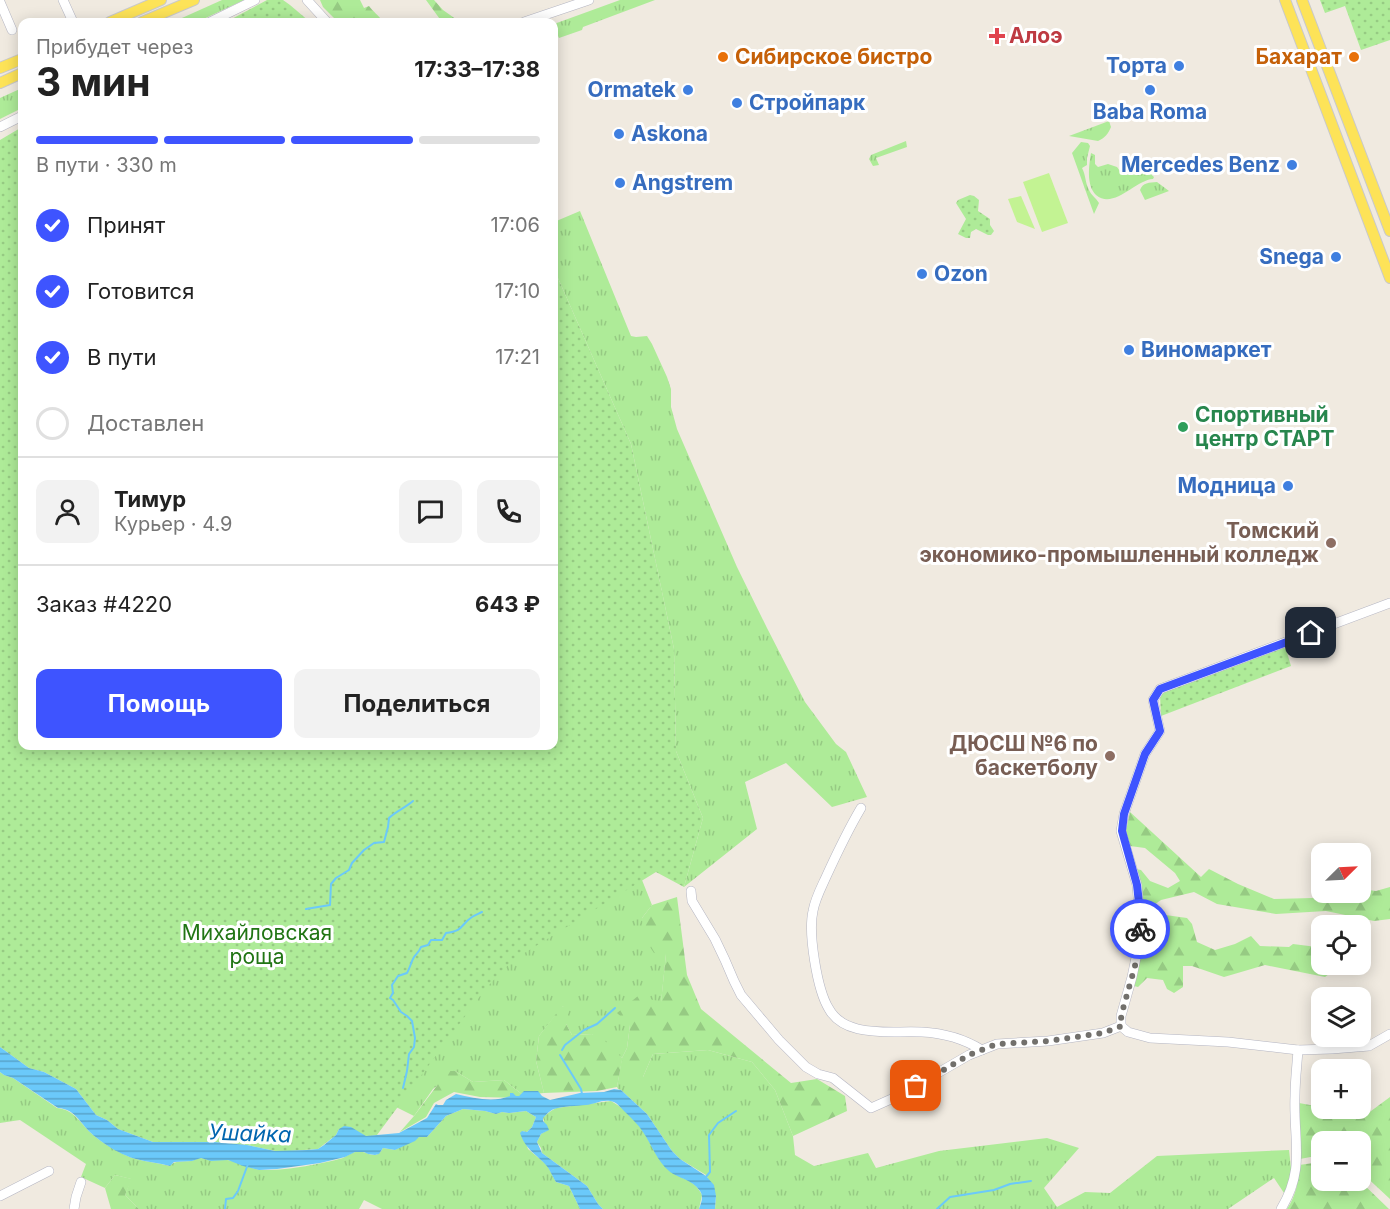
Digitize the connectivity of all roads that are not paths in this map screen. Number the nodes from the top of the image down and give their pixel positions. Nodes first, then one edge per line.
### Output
1 (63, 0) edge
2 (160, 0) edge
3 (255, 0) edge
4 (307, 0) edge
5 (589, 0) edge
6 (1285, 0) edge
7 (1302, 0) edge
8 (187, 1) edge
9 (0, 2) edge
10 (71, 18) edge
11 (119, 18) edge
12 (151, 18) edge
13 (218, 18) edge
14 (323, 18) edge
15 (536, 18) edge
16 (12, 30) dead end
17 (18, 61) edge
18 (0, 68) edge
19 (18, 75) edge
20 (0, 83) edge
21 (18, 118) edge
22 (0, 127) edge
23 (1390, 231) edge
24 (1390, 278) edge
25 (1390, 603) edge
26 (861, 808) dead end
27 (691, 891) dead end
28 (1122, 1026) junction
29 (1390, 1034) edge
30 (982, 1050) junction
31 (1298, 1050) junction
32 (49, 1171) dead end
33 (81, 1182) dead end
34 (0, 1196) edge
35 (74, 1209) edge
36 (1281, 1209) edge

1 - 10 street
2 - 11 main road
3 - 13 street
4 - 14 street
5 - 15 street
6 - 24 main road
7 - 23 main road
8 - 12 main road
9 - 16 street
17 - 18 main road
19 - 20 main road
21 - 22 street
25 - 28 street
26 - 30 street
27 - 30 street
28 - 30 street
28 - 31 street
29 - 31 street
31 - 36 street
32 - 34 street
33 - 35 street

